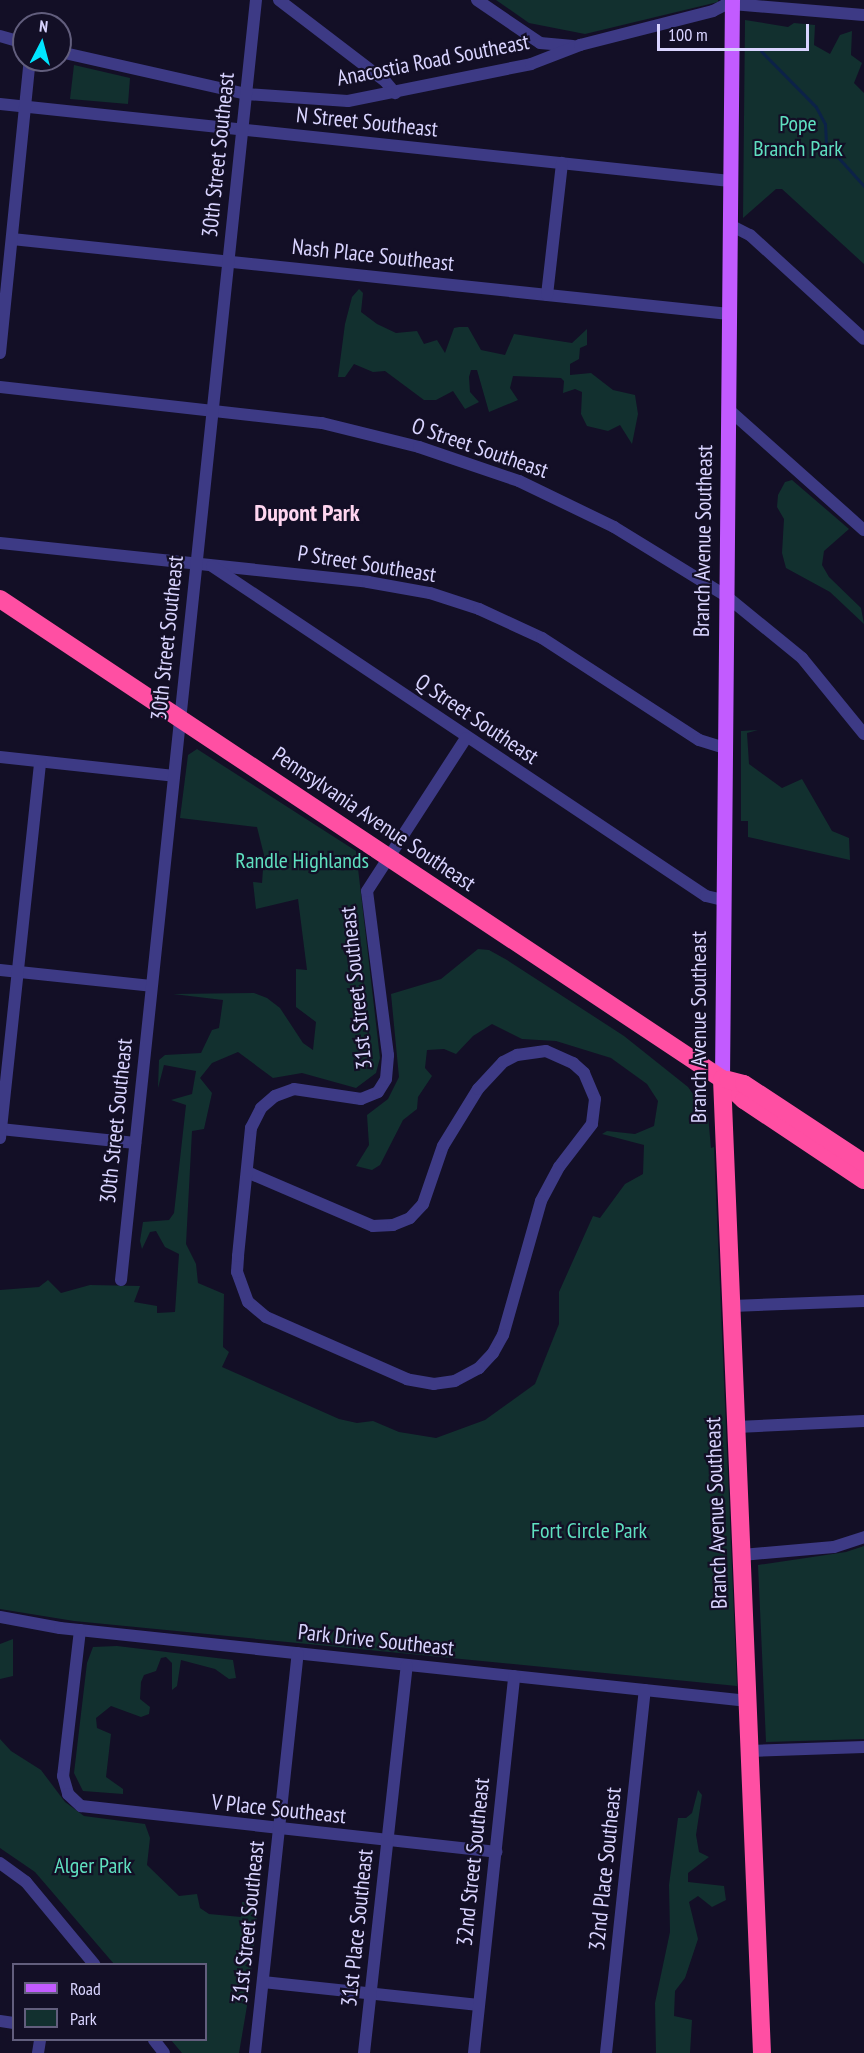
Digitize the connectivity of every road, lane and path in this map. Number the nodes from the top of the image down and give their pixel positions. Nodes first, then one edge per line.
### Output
1 (256, 0) edge
2 (279, 0) edge
3 (477, 0) edge
4 (733, 1) edge
5 (864, 15) edge
6 (580, 45) junction
7 (72, 55) edge
8 (29, 72) edge
9 (395, 93) junction
10 (246, 94) junction
11 (0, 104) edge
12 (26, 106) junction
13 (242, 129) junction
14 (562, 163) junction
15 (730, 181) junction
16 (730, 225) junction
17 (12, 239) junction
18 (228, 261) junction
19 (547, 295) junction
20 (729, 314) junction
21 (864, 339) edge
22 (0, 353) edge
23 (0, 387) edge
24 (213, 409) junction
25 (728, 409) junction
26 (864, 530) edge
27 (0, 543) edge
28 (196, 564) junction
29 (211, 566) junction
30 (726, 596) junction
31 (0, 599) edge
32 (180, 718) junction
33 (864, 734) edge
34 (466, 738) junction
35 (725, 748) junction
36 (0, 757) edge
37 (40, 762) junction
38 (174, 776) junction
39 (388, 856) junction
40 (723, 900) junction
41 (0, 970) edge
42 (18, 972) junction
43 (151, 986) junction
44 (722, 1079) junction
45 (0, 1132) edge
46 (135, 1143) junction
47 (864, 1163) edge
48 (247, 1172) junction
49 (864, 1180) edge
50 (121, 1280) dead end
51 (864, 1301) edge
52 (732, 1306) junction
53 (864, 1421) edge
54 (737, 1427) junction
55 (864, 1537) edge
56 (742, 1555) junction
57 (0, 1617) edge
58 (80, 1630) junction
59 (298, 1653) junction
60 (407, 1665) junction
61 (514, 1676) junction
62 (645, 1690) junction
63 (748, 1701) junction
64 (864, 1747) edge
65 (750, 1751) junction
66 (279, 1830) junction
67 (387, 1842) junction
68 (495, 1852) junction
69 (0, 1863) edge
70 (92, 1963) edge
71 (263, 1982) junction
72 (371, 1993) junction
73 (479, 2005) junction
74 (154, 2041) edge
75 (164, 2053) edge
76 (255, 2053) edge
77 (364, 2053) edge
78 (474, 2053) edge
79 (606, 2053) edge
80 (762, 2053) edge

1 - 10 street, 30th Street Southeast
2 - 9 street
3 - 6 street
4 - 5 street, Anacostia Road Southeast
4 - 6 street, Anacostia Road Southeast
4 - 15 main road, Branch Avenue Southeast
6 - 9 street, Anacostia Road Southeast
7 - 10 street, Anacostia Road Southeast
8 - 12 street
9 - 10 street, Anacostia Road Southeast
10 - 13 street, 30th Street Southeast
11 - 12 street, N Street Southeast
12 - 13 street, N Street Southeast
12 - 17 street
13 - 14 street, N Street Southeast
13 - 18 street, 30th Street Southeast
14 - 15 street, N Street Southeast
14 - 19 street
15 - 16 main road, Branch Avenue Southeast
16 - 20 main road, Branch Avenue Southeast
16 - 21 street
17 - 18 street, Nash Place Southeast
17 - 22 street
18 - 19 street, Nash Place Southeast
18 - 24 street, 30th Street Southeast
19 - 20 street, Nash Place Southeast
20 - 25 main road, Branch Avenue Southeast
23 - 24 street, O Street Southeast
24 - 28 street, 30th Street Southeast
24 - 30 street, O Street Southeast
25 - 26 street
25 - 30 main road, Branch Avenue Southeast
27 - 28 street, P Street Southeast
28 - 29 street, P Street Southeast
28 - 32 street, 30th Street Southeast
29 - 34 street, Q Street Southeast
29 - 35 street, P Street Southeast
30 - 33 street, O Street Southeast
30 - 35 main road, Branch Avenue Southeast
31 - 32 highway, Pennsylvania Avenue Southeast
32 - 38 street, 30th Street Southeast
32 - 39 highway, Pennsylvania Avenue Southeast
34 - 39 street, 31st Street Southeast
34 - 40 street, Q Street Southeast
35 - 40 main road, Branch Avenue Southeast
36 - 37 street
37 - 38 street
37 - 42 street
38 - 43 street, 30th Street Southeast
39 - 44 highway, Pennsylvania Avenue Southeast
39 - 48 street, 31st Street Southeast
40 - 44 main road, Branch Avenue Southeast
41 - 42 street
42 - 43 street
42 - 45 street
43 - 46 street, 30th Street Southeast
44 - 47 highway, Pennsylvania Avenue Southeast
44 - 49 highway, Pennsylvania Avenue Southeast
44 - 52 highway, Branch Avenue Southeast
45 - 46 street
46 - 50 street, 30th Street Southeast
48 - 48 street, 31st Street Southeast
51 - 52 street
52 - 54 highway, Branch Avenue Southeast
53 - 54 street
54 - 56 highway, Branch Avenue Southeast
55 - 56 street
56 - 63 highway, Branch Avenue Southeast
57 - 58 street, Park Drive Southeast
58 - 59 street, Park Drive Southeast
58 - 66 street, V Place Southeast
59 - 60 street, Park Drive Southeast
59 - 66 street, 31st Street Southeast
60 - 61 street, Park Drive Southeast
60 - 67 street, 31st Place Southeast
61 - 62 street, Park Drive Southeast
61 - 68 street, 32nd Street Southeast
62 - 63 street, Park Drive Southeast
62 - 79 street, 32nd Place Southeast
63 - 65 highway, Branch Avenue Southeast
64 - 65 street
65 - 80 highway, Branch Avenue Southeast
66 - 67 street, V Place Southeast
66 - 71 street, 31st Street Southeast
67 - 68 street, V Place Southeast
67 - 72 street, 31st Place Southeast
68 - 73 street, 32nd Street Southeast
69 - 70 street
71 - 72 street
71 - 76 street, 31st Street Southeast
72 - 73 street
72 - 77 street, 31st Place Southeast
73 - 78 street, 32nd Street Southeast
74 - 75 street

